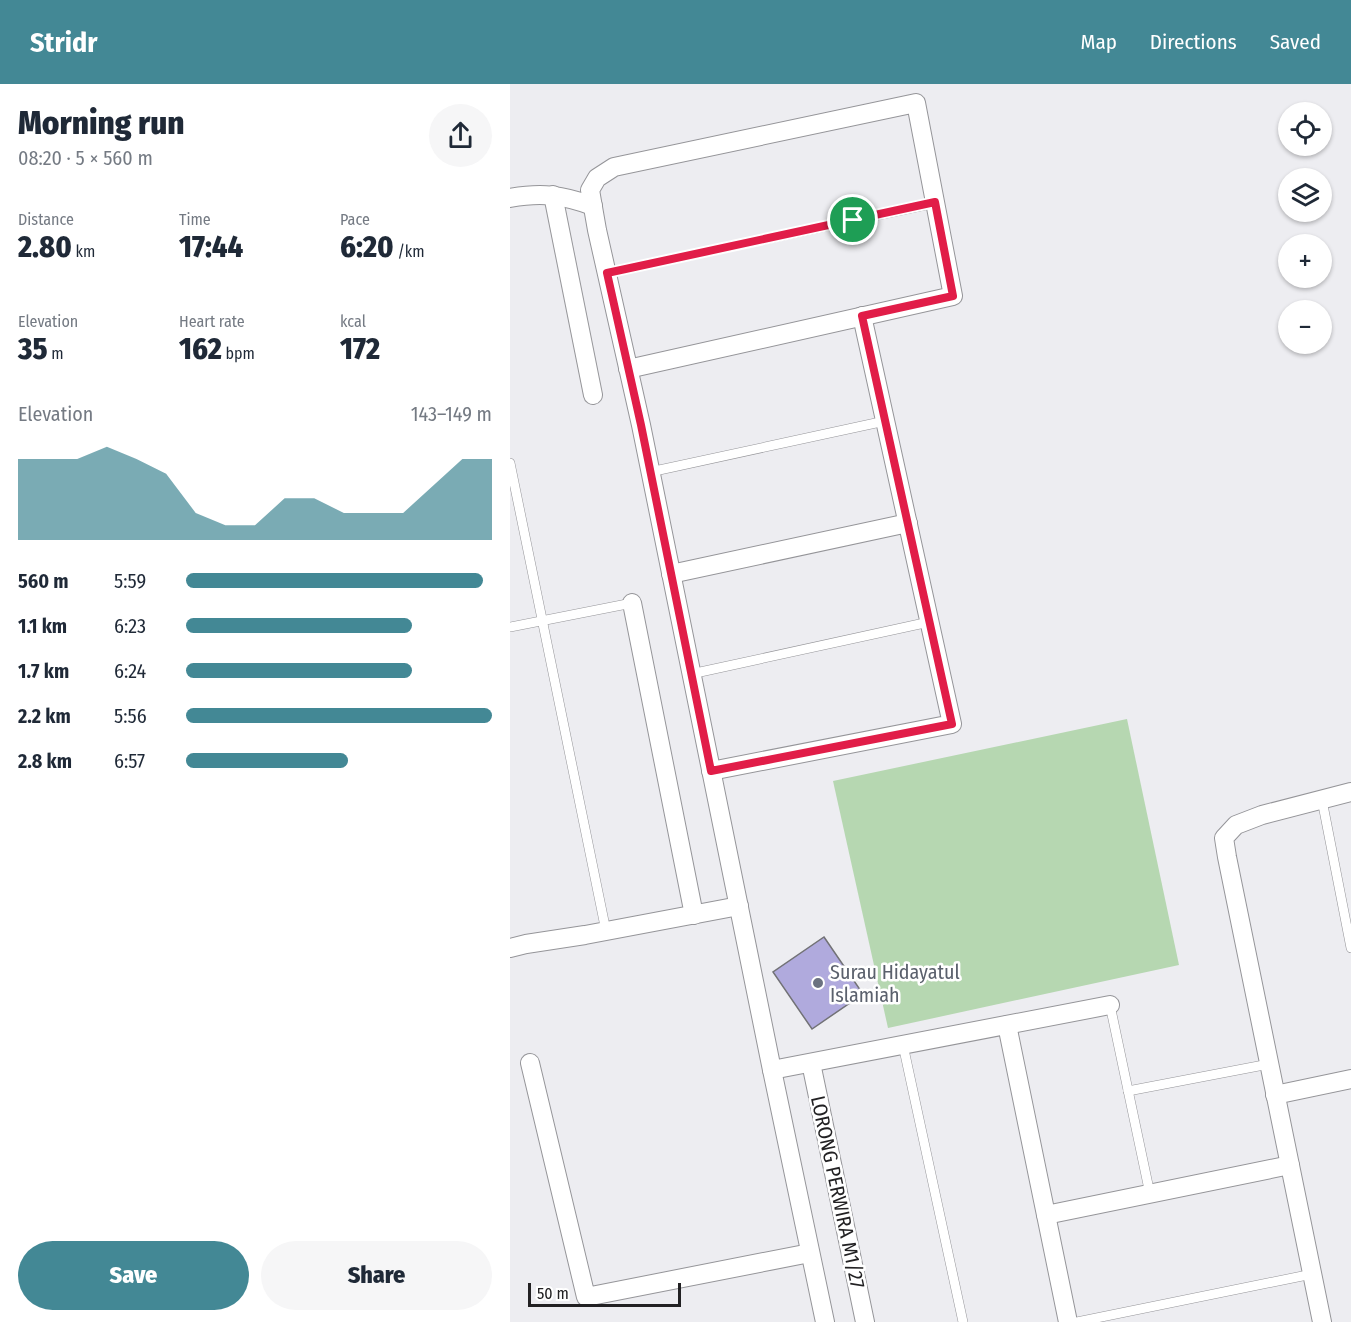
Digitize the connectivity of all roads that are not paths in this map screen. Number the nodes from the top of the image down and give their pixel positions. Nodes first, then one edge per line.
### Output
1 (553, 195) junction
2 (510, 198) edge
3 (935, 202) junction
4 (593, 206) junction
5 (607, 273) junction
6 (862, 316) junction
7 (628, 369) junction
8 (593, 395) dead end
9 (885, 421) junction
10 (510, 463) edge
11 (650, 472) junction
12 (908, 524) junction
13 (671, 574) junction
14 (632, 603) joint
15 (542, 620) junction
16 (930, 622) junction
17 (510, 627) edge
18 (691, 674) junction
19 (711, 771) junction
20 (1351, 792) edge
21 (1322, 800) junction
22 (739, 906) junction
23 (694, 915) junction
24 (606, 931) junction
25 (510, 948) edge
26 (1351, 948) edge
27 (1110, 1005) joint
28 (1007, 1025) junction
29 (903, 1045) junction
30 (530, 1063) dead end
31 (811, 1063) junction
32 (1269, 1064) junction
33 (772, 1070) junction
34 (1351, 1079) edge
35 (1128, 1091) junction
36 (1275, 1095) junction
37 (1290, 1165) junction
38 (1150, 1194) junction
39 (1046, 1215) junction
40 (810, 1253) junction
41 (1312, 1274) junction
42 (825, 1322) edge
43 (865, 1322) edge
44 (963, 1322) edge
45 (1068, 1322) edge
46 (1077, 1322) edge
47 (1322, 1322) edge

1 - 2 street
1 - 4 street
1 - 8 street
3 - 4 street
3 - 5 lane
3 - 6 street
4 - 5 street
5 - 7 street
6 - 7 street
6 - 9 street
7 - 11 street
9 - 11 lane
9 - 12 street
10 - 15 lane
11 - 13 street
12 - 13 street
12 - 16 street
13 - 18 street
14 - 15 lane
14 - 23 street
15 - 17 lane
15 - 24 lane
16 - 18 lane
16 - 19 street
18 - 19 street
19 - 22 street
20 - 21 street
21 - 26 lane
21 - 32 street
22 - 23 street
22 - 33 street
23 - 24 street
24 - 25 street
27 - 28 street
27 - 35 lane
28 - 29 street
28 - 39 street
29 - 31 street
29 - 44 lane
30 - 40 street
31 - 33 street
31 - 43 street, LORONG PERWIRA M1/27
32 - 35 lane
32 - 36 street
33 - 40 street
34 - 36 street
35 - 38 lane
36 - 37 street
37 - 38 street
37 - 41 street
38 - 39 street
39 - 45 street
40 - 42 street
41 - 46 lane
41 - 47 street

